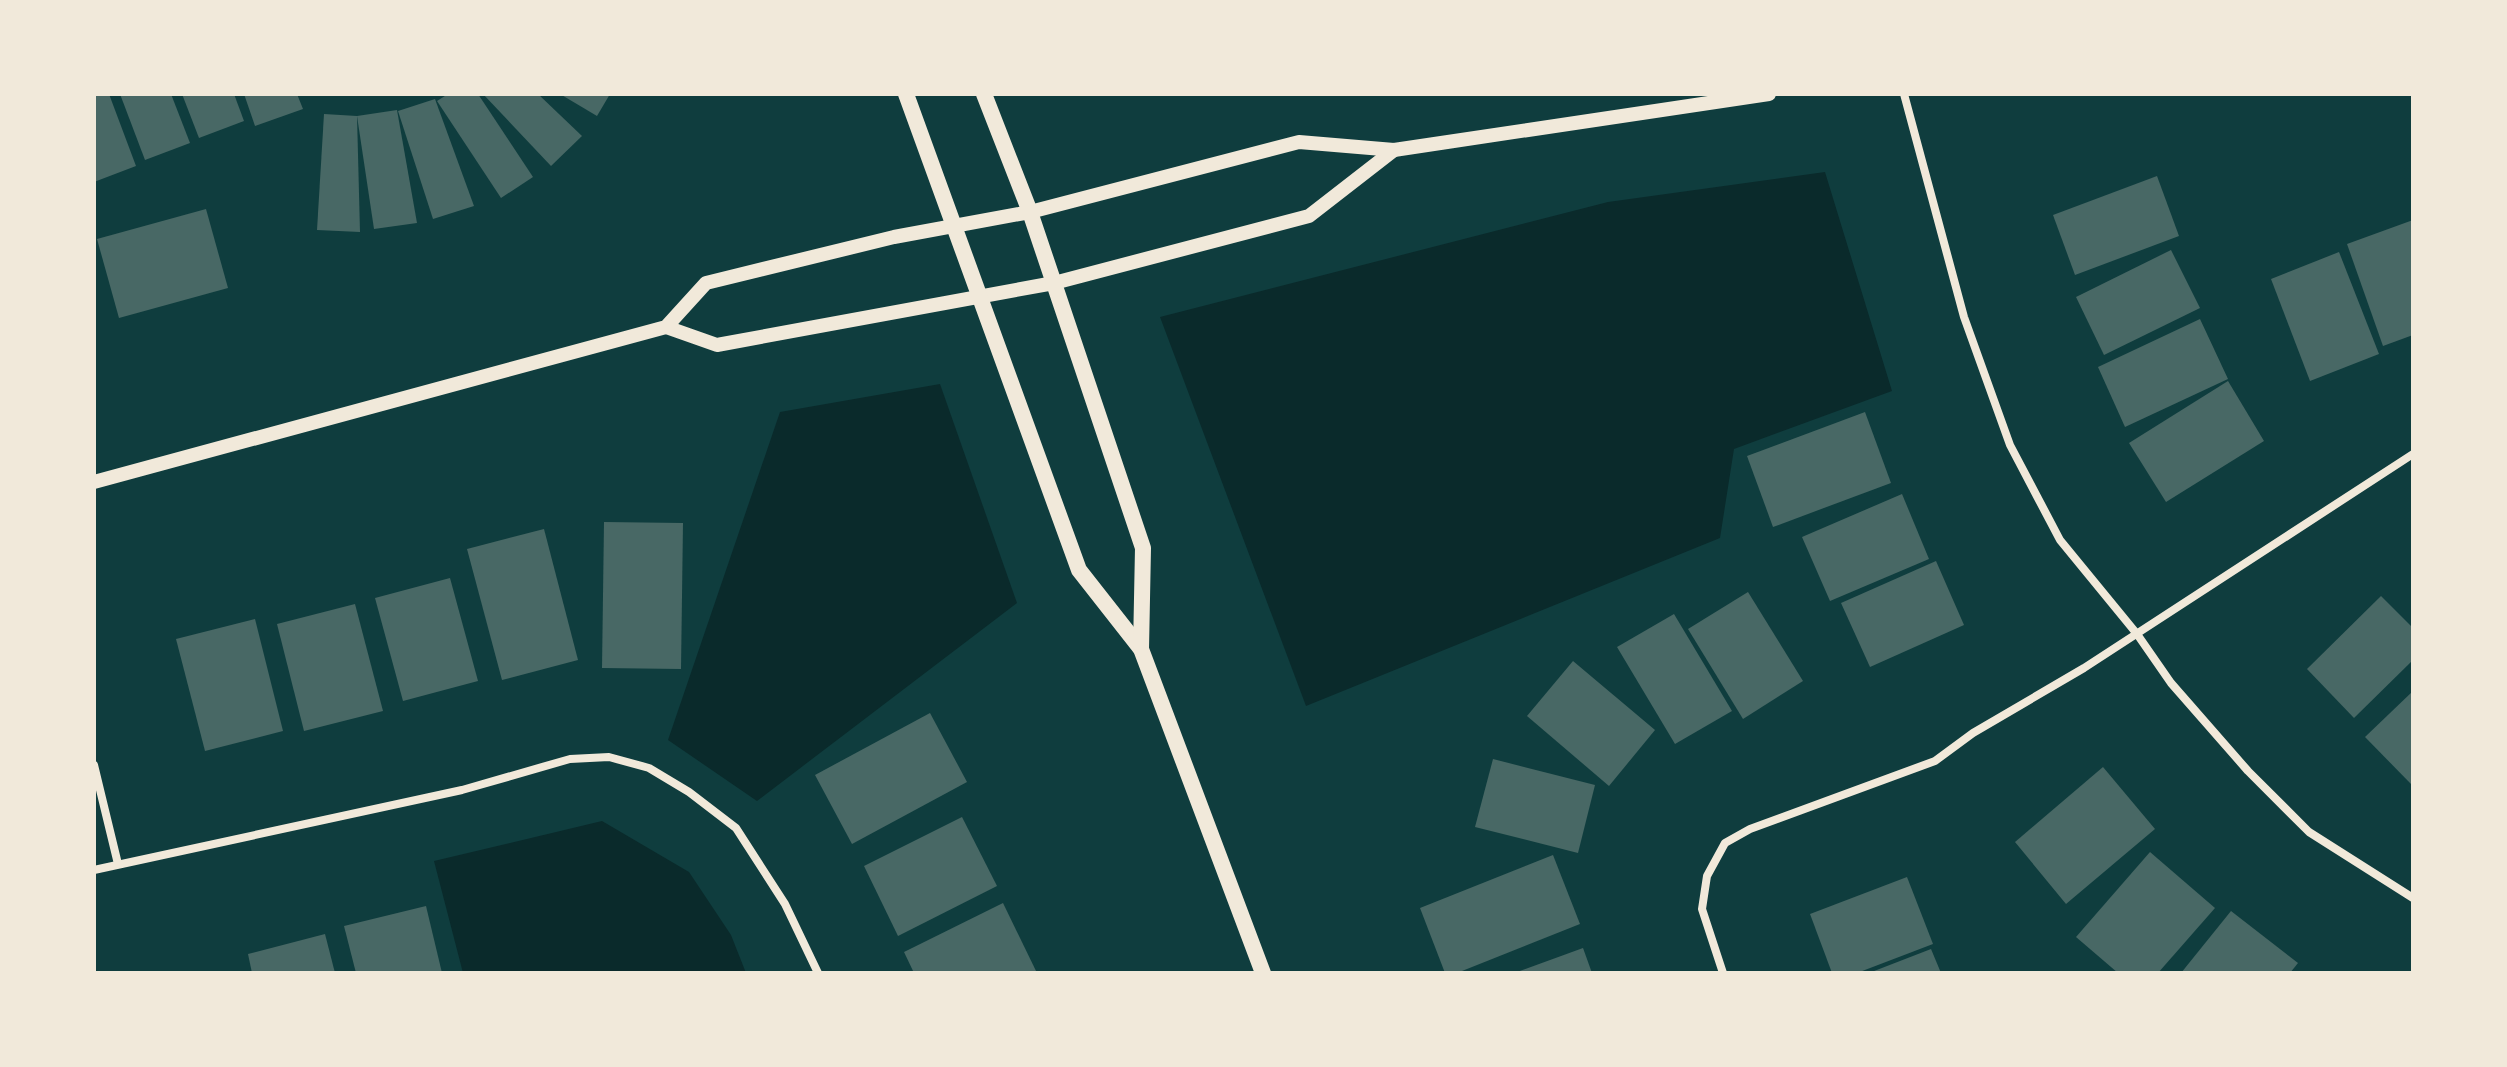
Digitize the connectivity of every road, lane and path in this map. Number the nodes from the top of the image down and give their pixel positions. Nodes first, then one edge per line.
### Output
1 (906, 94) edge
2 (984, 94) edge
3 (1769, 94) edge
4 (1904, 94) edge
5 (1394, 150) junction
6 (1030, 212) junction
7 (953, 226) junction
8 (1054, 283) junction
9 (979, 296) junction
10 (666, 327) junction
11 (2413, 454) edge
12 (94, 482) edge
13 (2137, 634) junction
14 (1141, 649) junction
15 (94, 765) edge
16 (118, 864) junction
17 (94, 870) edge
18 (2413, 898) edge
19 (818, 973) edge
20 (1263, 973) edge
21 (1723, 973) edge

1 - 7 main road
2 - 6 main road
3 - 5 street
4 - 13 street
5 - 6 street
5 - 8 street
6 - 7 street
6 - 8 main road
7 - 9 main road
7 - 10 street
8 - 9 street
8 - 14 main road
9 - 10 street
9 - 14 main road
10 - 12 street
11 - 13 street
13 - 18 street
13 - 21 street
14 - 20 main road
15 - 16 street
16 - 17 street
16 - 19 street

